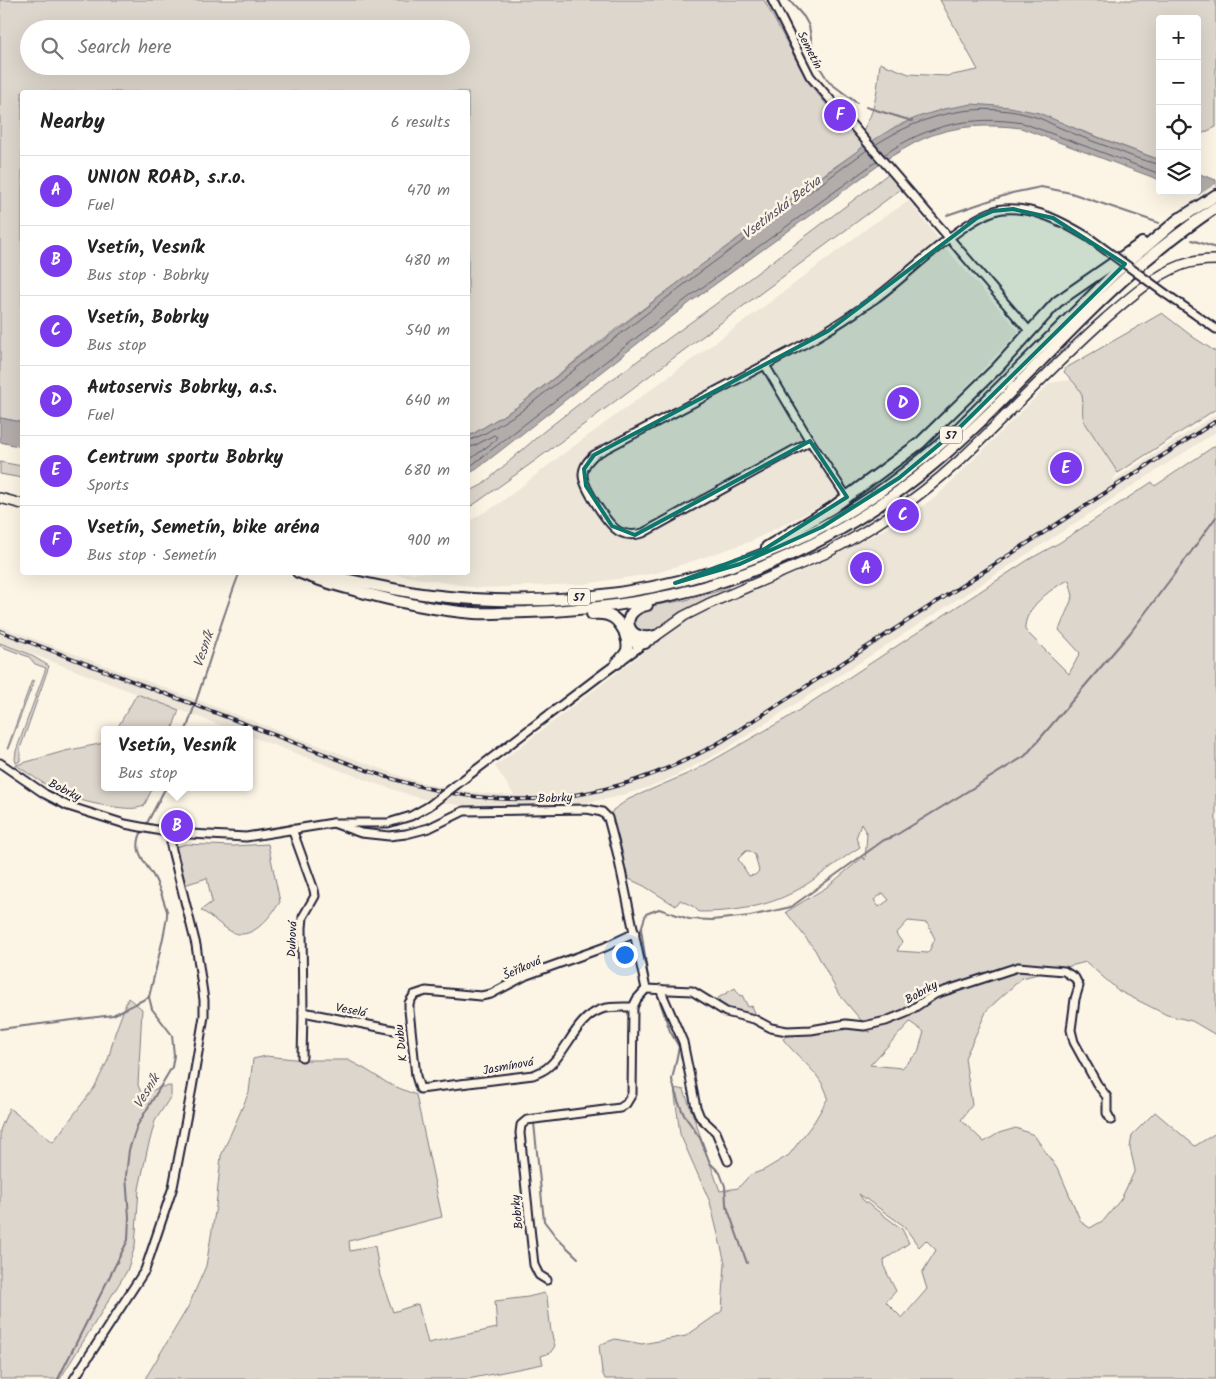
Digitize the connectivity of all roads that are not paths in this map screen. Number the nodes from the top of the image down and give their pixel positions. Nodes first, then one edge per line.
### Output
1 (772, 0) edge
2 (1216, 194) edge
3 (1216, 207) edge
4 (1180, 218) junction
5 (949, 239) junction
6 (1216, 260) edge
7 (1216, 329) edge
8 (1030, 332) junction
9 (764, 365) junction
10 (810, 441) junction
11 (847, 497) junction
12 (0, 498) edge
13 (20, 503) edge
14 (305, 575) edge
15 (329, 575) edge
16 (676, 583) junction
17 (707, 586) junction
18 (496, 613) junction
19 (624, 631) junction
20 (655, 636) joint
21 (638, 643) junction
22 (618, 663) junction
23 (0, 763) edge
24 (333, 823) junction
25 (292, 829) junction
26 (172, 833) junction
27 (635, 933) junction
28 (646, 989) junction
29 (660, 989) junction
30 (414, 994) joint
31 (633, 1007) junction
32 (303, 1012) junction
33 (394, 1030) dead end
34 (302, 1057) dead end
35 (420, 1089) joint
36 (1111, 1120) dead end
37 (728, 1161) dead end
38 (547, 1280) dead end
39 (74, 1379) edge

1 - 5 street, Semetín
2 - 4 highway, 57
3 - 17 highway, 57
4 - 8 highway
4 - 16 highway, 57
5 - 7 street, bridge
5 - 8 street, Semetín
5 - 9 street
6 - 20 main road
8 - 11 highway
9 - 10 street
9 - 10 street
10 - 11 street
11 - 16 highway
12 - 13 main road
14 - 18 highway, 57
15 - 16 highway, 57
17 - 18 highway, 57
17 - 21 highway
18 - 19 highway
19 - 21 highway
19 - 22 highway
20 - 21 highway
21 - 22 street, Bobrky
22 - 24 street, Bobrky, bridge
23 - 26 street, Bobrky
24 - 25 street, Bobrky
24 - 27 street, Bobrky
25 - 26 street, Bobrky
25 - 32 street, Duhová
26 - 39 street
27 - 28 street, Bobrky
27 - 30 street, Šeříková
28 - 29 street, Bobrky
28 - 31 street
29 - 36 street, Bobrky
29 - 37 street
30 - 35 street, K Dubu
31 - 35 street, Jasmínová
31 - 38 street, Bobrky
32 - 33 street, Veselá
32 - 34 street, Duhová

